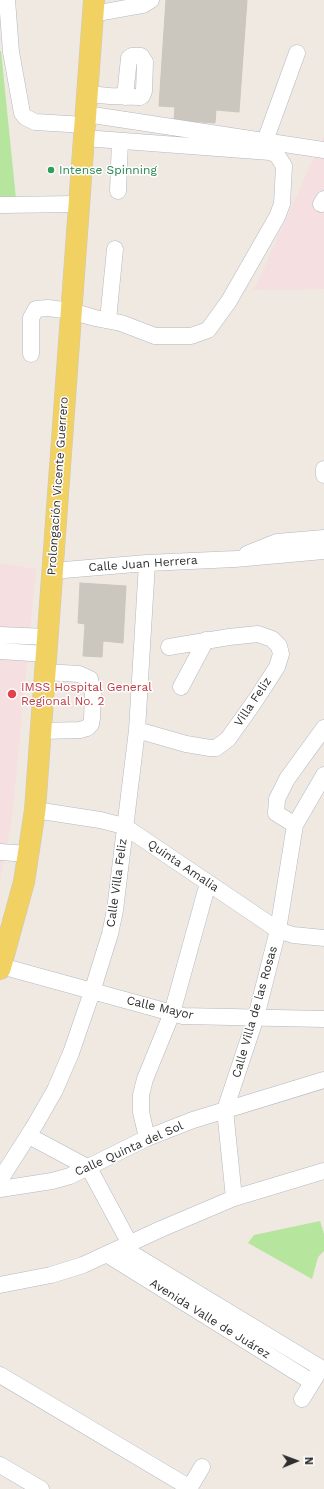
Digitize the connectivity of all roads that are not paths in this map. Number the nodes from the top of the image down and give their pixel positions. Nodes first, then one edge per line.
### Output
1 (7, 0) edge
2 (151, 0) edge
3 (136, 3) edge
4 (93, 7) edge
5 (298, 53) dead end
6 (125, 97) dead end
7 (86, 118) junction
8 (120, 141) junction
9 (264, 141) junction
10 (324, 150) edge
11 (118, 191) dead end
12 (79, 204) junction
13 (0, 205) edge
14 (115, 249) dead end
15 (71, 311) junction
16 (108, 320) junction
17 (31, 354) dead end
18 (324, 469) edge
19 (324, 475) edge
20 (324, 538) edge
21 (324, 551) edge
22 (234, 559) junction
23 (147, 563) junction
24 (52, 571) junction
25 (0, 635) edge
26 (206, 640) junction
27 (169, 647) dead end
28 (0, 651) edge
29 (46, 654) junction
30 (181, 687) dead end
31 (324, 728) edge
32 (137, 730) junction
33 (42, 731) junction
34 (324, 775) edge
35 (35, 810) junction
36 (295, 825) junction
37 (124, 826) junction
38 (0, 852) edge
39 (28, 859) junction
40 (0, 862) edge
41 (208, 883) junction
42 (278, 930) junction
43 (324, 938) edge
44 (0, 968) edge
45 (92, 992) junction
46 (172, 1013) junction
47 (256, 1017) junction
48 (324, 1019) edge
49 (324, 1080) edge
50 (225, 1110) junction
51 (28, 1136) junction
52 (147, 1138) junction
53 (89, 1168) junction
54 (324, 1171) edge
55 (0, 1180) edge
56 (0, 1189) edge
57 (234, 1198) junction
58 (120, 1249) junction
59 (0, 1285) edge
60 (322, 1366) edge
61 (0, 1375) edge
62 (312, 1382) junction
63 (302, 1399) dead end
64 (0, 1465) edge
65 (202, 1467) dead end
66 (189, 1488) edge
67 (41, 1489) edge

1 - 7 street
2 - 3 street
3 - 4 street
4 - 7 main road, Prolongación Vicente Guerrero
5 - 9 street
6 - 7 street
7 - 8 street
7 - 9 street
7 - 12 main road, Prolongación Vicente Guerrero
8 - 11 street
8 - 16 street
9 - 10 street
12 - 13 street
12 - 15 main road, Prolongación Vicente Guerrero
14 - 16 street
15 - 16 street
15 - 17 street
15 - 24 main road, Prolongación Vicente Guerrero
18 - 19 street
20 - 22 street, Calle Juan Herrera
21 - 22 street, Calle Juan Herrera
22 - 23 street, Calle Juan Herrera
23 - 24 street, Calle Juan Herrera
23 - 32 street, Calle Villa Feliz
24 - 29 main road, Prolongación Vicente Guerrero
25 - 29 street
26 - 27 street, Villa Feliz
26 - 30 street
26 - 32 street, Villa Feliz
28 - 29 street
29 - 33 main road, Prolongación Vicente Guerrero
29 - 33 street
31 - 36 street
32 - 37 street, Calle Villa Feliz
33 - 35 main road, Prolongación Vicente Guerrero
34 - 36 street, Calle Villa de las Rosas
35 - 37 street, Quinta Amalia
35 - 39 main road, Prolongación Vicente Guerrero
36 - 42 street, Calle Villa de las Rosas
37 - 41 street, Quinta Amalia
37 - 45 street, Calle Villa Feliz
38 - 39 street
39 - 40 street
39 - 44 main road, Prolongación Vicente Guerrero
41 - 42 street, Quinta Amalia
41 - 46 street
42 - 43 street, Quinta Amalia
42 - 47 street, Calle Villa de las Rosas
44 - 45 street, Calle Mayor
45 - 46 street, Calle Mayor
45 - 51 street, Calle Villa Feliz
46 - 47 street, Calle Mayor
46 - 52 street
47 - 48 street, Calle Mayor
47 - 50 street, Calle Villa de las Rosas
49 - 50 street, Calle Quinta del Sol
50 - 52 street, Calle Quinta del Sol
50 - 57 street, Calle Villa de las Rosas
51 - 53 street
51 - 55 street, Calle Villa Feliz
52 - 53 street, Calle Quinta del Sol
53 - 56 street, Calle Quinta del Sol
53 - 58 street
54 - 57 street
57 - 58 street
58 - 59 street
58 - 60 street, Avenida Valle de Juárez
58 - 62 street, Avenida Valle de Juárez
60 - 62 street, Avenida Valle de Juárez
61 - 66 street
62 - 63 street, Avenida Valle de Juárez
64 - 67 street
65 - 66 street

